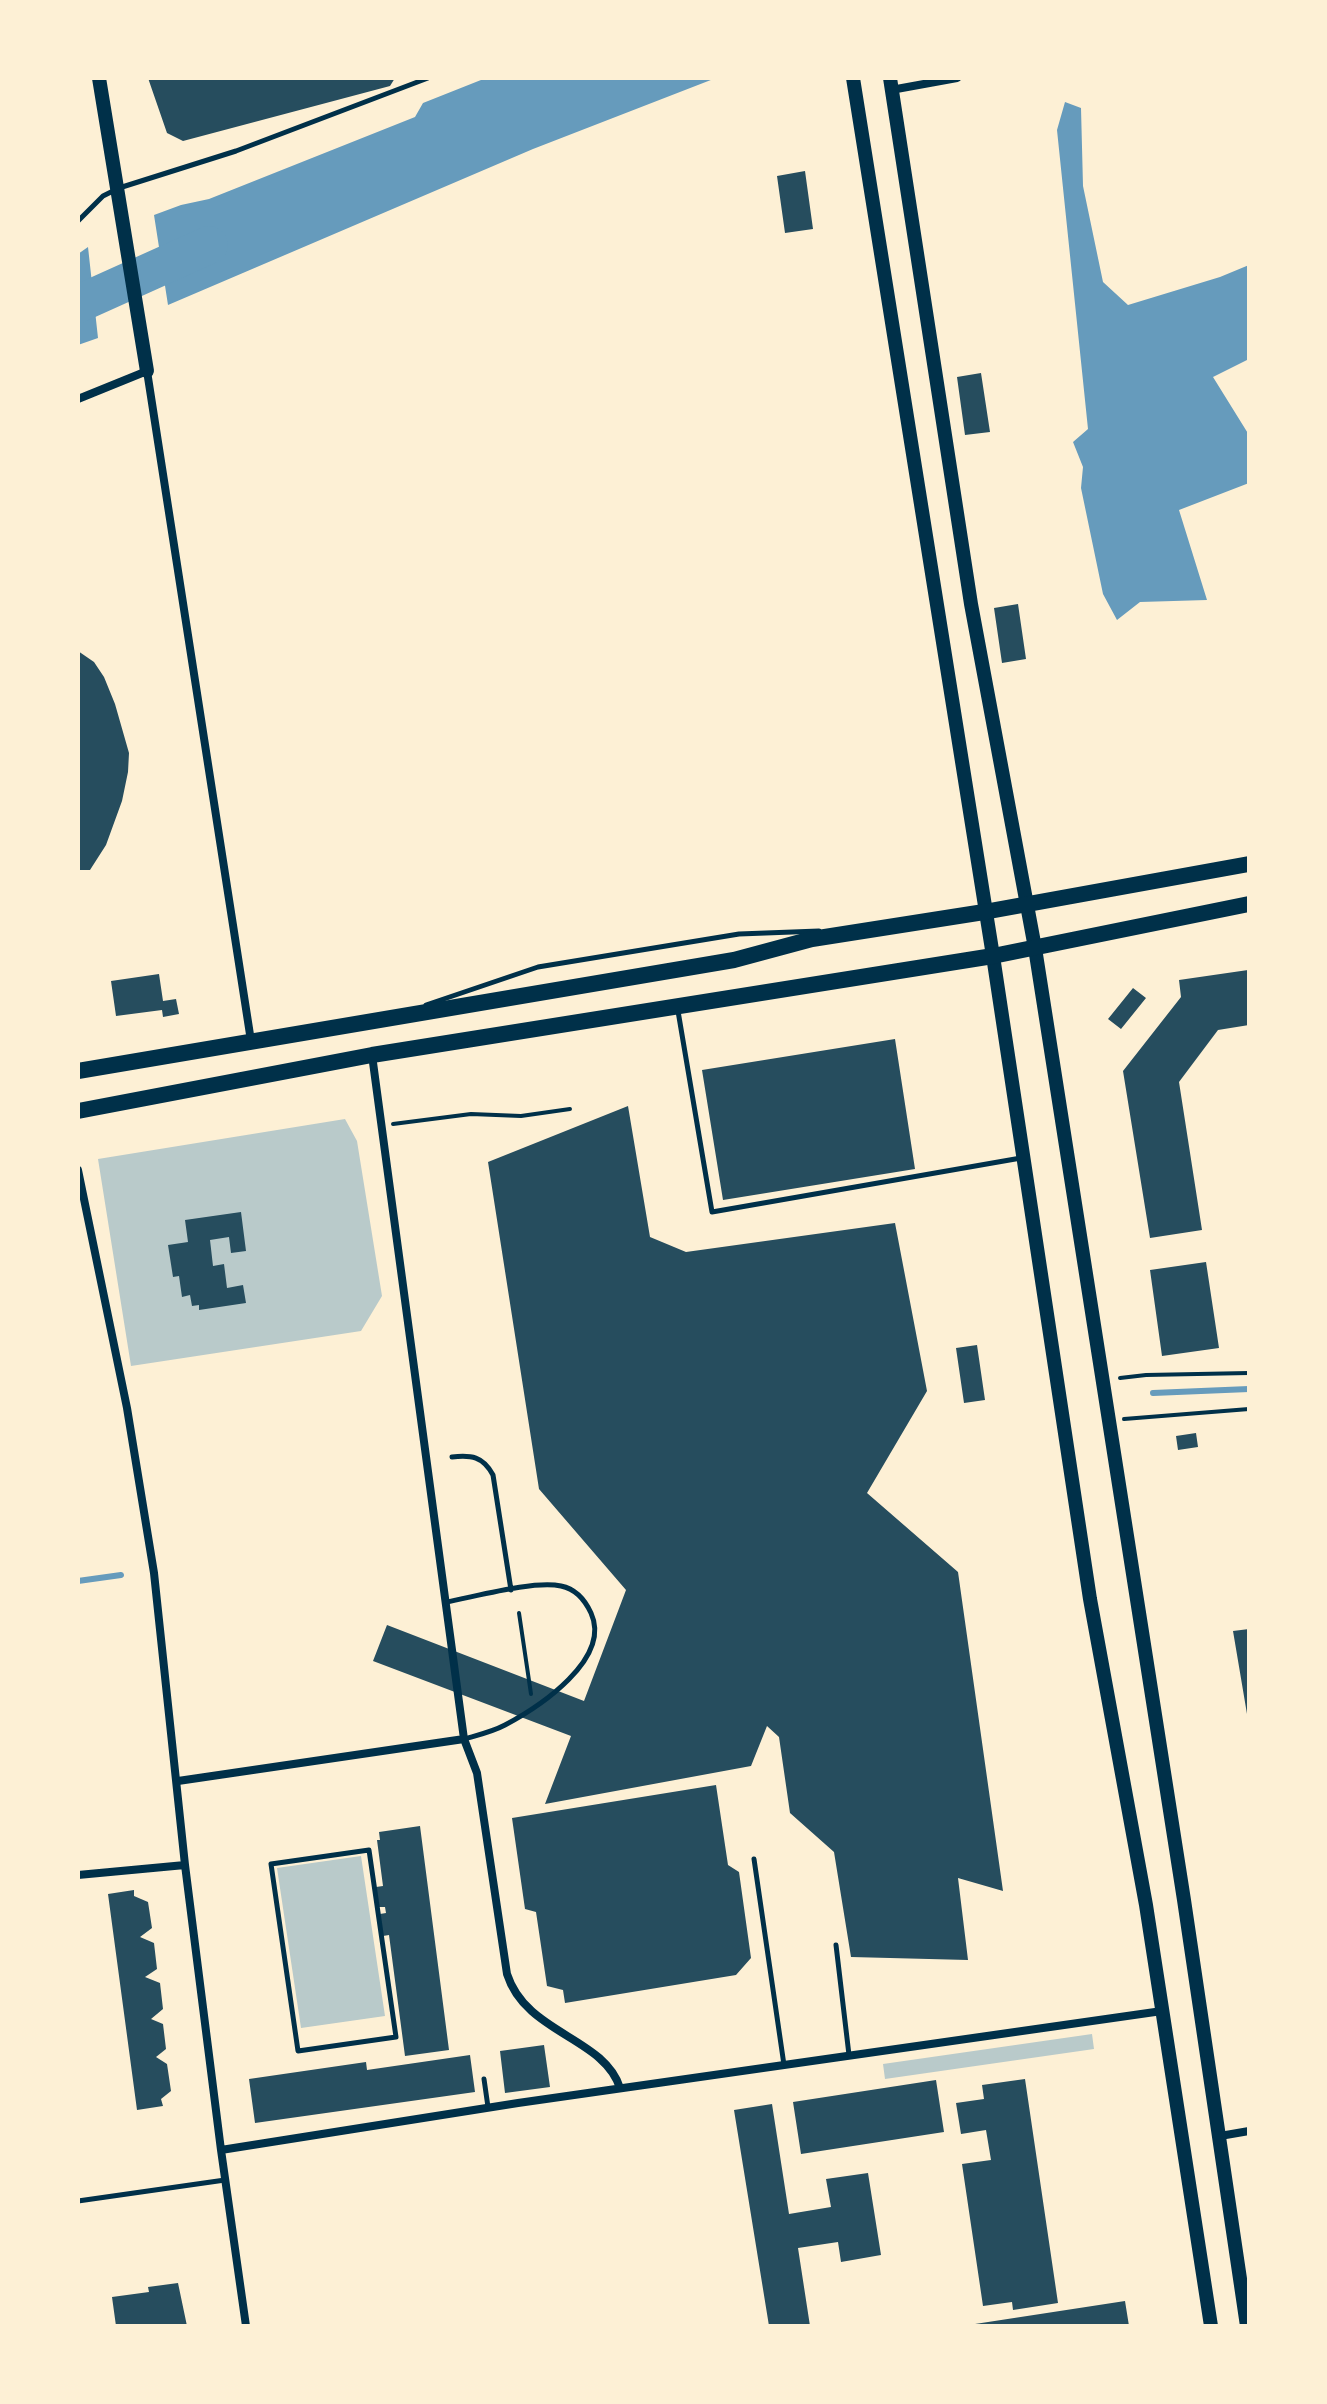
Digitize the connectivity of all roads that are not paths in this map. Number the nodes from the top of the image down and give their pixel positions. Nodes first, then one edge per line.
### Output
1 (99, 78) edge
2 (428, 78) edge
3 (853, 78) edge
4 (957, 78) edge
5 (890, 84) edge
6 (119, 188) junction
7 (78, 221) edge
8 (147, 371) junction
9 (78, 399) edge
10 (1249, 864) edge
11 (1026, 904) junction
12 (1249, 904) edge
13 (984, 912) junction
14 (880, 928) junction
15 (1035, 948) junction
16 (993, 956) junction
17 (677, 1006) junction
18 (392, 1017) junction
19 (251, 1041) junction
20 (372, 1055) junction
21 (78, 1071) edge
22 (78, 1111) edge
23 (1023, 1158) junction
24 (78, 1170) edge
25 (452, 1457) dead end
26 (511, 1590) junction
27 (446, 1602) junction
28 (464, 1739) junction
29 (178, 1781) junction
30 (369, 1850) joint
31 (754, 1859) dead end
32 (185, 1865) junction
33 (78, 1875) edge
34 (836, 1945) dead end
35 (1162, 2011) junction
36 (849, 2055) junction
37 (784, 2065) junction
38 (484, 2079) dead end
39 (620, 2088) junction
40 (488, 2108) junction
41 (1249, 2131) edge
42 (1220, 2136) junction
43 (221, 2150) junction
44 (225, 2180) junction
45 (78, 2201) edge
46 (246, 2326) edge
47 (1211, 2326) edge
48 (1247, 2326) edge

1 - 6 main road
2 - 6 lane
3 - 13 main road
4 - 5 street
5 - 11 main road
6 - 7 lane
6 - 8 main road
8 - 9 street
8 - 19 street
10 - 11 main road
11 - 13 main road
11 - 15 main road
12 - 15 main road
13 - 14 main road
13 - 16 main road
14 - 18 main road
14 - 18 lane
15 - 16 main road
15 - 42 main road
16 - 17 main road
16 - 23 main road
17 - 20 main road
17 - 23 lane
18 - 19 main road
19 - 21 main road
20 - 22 main road
20 - 27 street
23 - 35 main road
24 - 29 street
25 - 26 lane
26 - 27 lane
26 - 28 lane
27 - 28 street
28 - 29 street
28 - 39 street
29 - 32 street
30 - 30 lane
31 - 37 lane
32 - 33 street
32 - 43 street
34 - 36 lane
35 - 36 street
35 - 47 main road
36 - 37 street
37 - 39 street
38 - 40 lane
39 - 40 street
40 - 43 street
41 - 42 street
42 - 48 main road
43 - 44 street
44 - 45 lane
44 - 46 street

